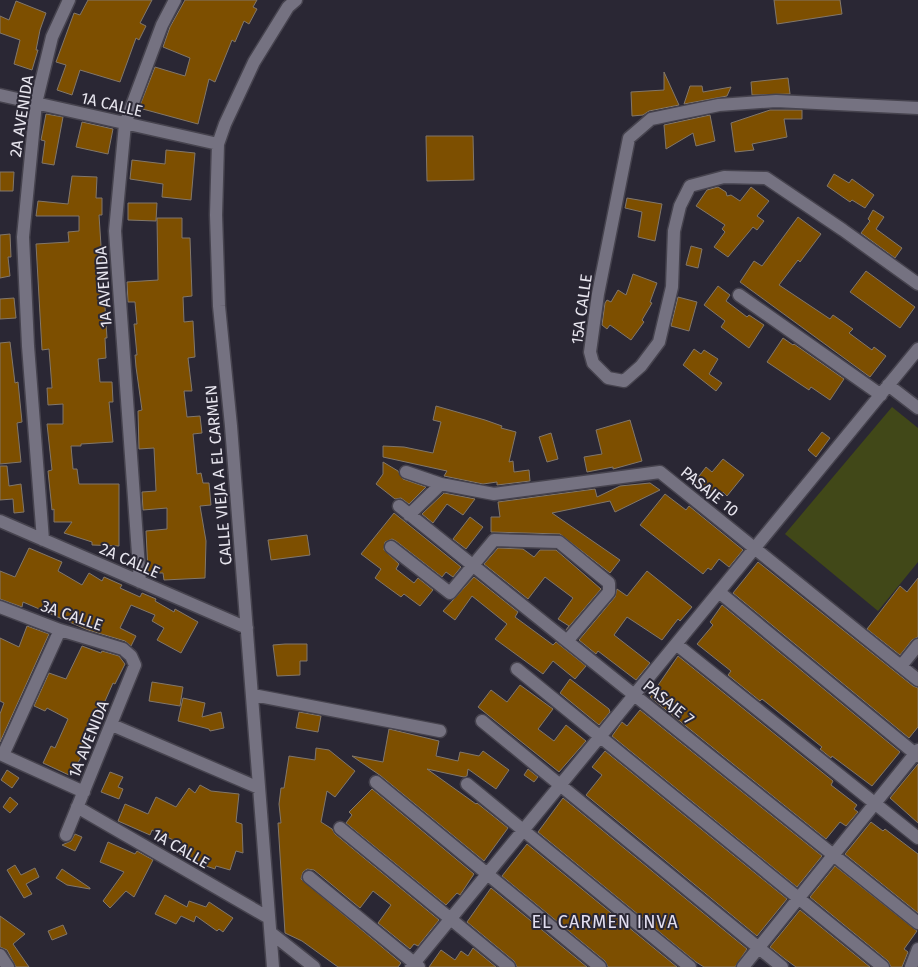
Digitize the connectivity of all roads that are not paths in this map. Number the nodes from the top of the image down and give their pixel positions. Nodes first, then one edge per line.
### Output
1 (69, 0) edge
2 (174, 0) edge
3 (296, 0) edge
4 (0, 95) edge
5 (36, 103) junction
6 (918, 108) edge
7 (125, 124) junction
8 (218, 144) junction
9 (918, 284) edge
10 (739, 295) dead end
11 (918, 349) edge
12 (884, 390) junction
13 (918, 408) edge
14 (406, 472) dead end
15 (441, 484) junction
16 (399, 506) dead end
17 (409, 514) junction
18 (0, 521) edge
19 (44, 540) junction
20 (391, 547) dead end
21 (755, 548) junction
22 (472, 565) junction
23 (140, 582) junction
24 (719, 592) junction
25 (0, 606) edge
26 (247, 628) junction
27 (60, 630) junction
28 (567, 641) junction
29 (676, 644) junction
30 (918, 645) edge
31 (131, 656) joint
32 (901, 666) junction
33 (516, 669) dead end
34 (918, 680) edge
35 (253, 695) junction
36 (634, 695) junction
37 (482, 721) dead end
38 (112, 725) junction
39 (440, 731) dead end
40 (600, 737) junction
41 (2, 754) edge
42 (917, 754) edge
43 (376, 782) dead end
44 (467, 784) dead end
45 (561, 785) junction
46 (259, 788) junction
47 (84, 792) junction
48 (875, 804) junction
49 (77, 807) junction
50 (340, 828) dead end
51 (523, 831) junction
52 (66, 835) dead end
53 (918, 838) edge
54 (834, 855) junction
55 (488, 874) junction
56 (309, 877) dead end
57 (799, 898) junction
58 (269, 918) junction
59 (451, 919) junction
60 (918, 923) edge
61 (271, 933) junction
62 (759, 948) junction
63 (918, 949) edge
64 (0, 955) edge
65 (415, 966) edge
66 (8, 967) edge
67 (273, 967) edge
68 (314, 967) edge
69 (509, 967) edge
70 (600, 967) edge
71 (690, 967) edge
72 (743, 967) edge
73 (782, 967) edge
74 (884, 967) edge
75 (911, 967) edge

1 - 5 street, 2A AVENIDA
2 - 7 street, 1A AVENIDA
3 - 8 street, CALLE VIEJA A EL CARMEN
4 - 5 street, 1A CALLE
5 - 7 street, 1A CALLE
5 - 19 street, 2A AVENIDA
6 - 9 street, 15A CALLE
7 - 8 street, 1A CALLE
7 - 23 street, 1A AVENIDA
8 - 26 street, CALLE VIEJA A EL CARMEN
10 - 12 street
11 - 12 street
12 - 13 street
12 - 21 street
14 - 15 street, PASAJE 10
15 - 17 street
15 - 21 street, PASAJE 10
16 - 17 street, PASAJE 7
17 - 22 street, PASAJE 7
18 - 19 street, 2A CALLE
19 - 23 street, 2A CALLE
20 - 22 street
21 - 24 street
21 - 32 street, PASAJE 10
22 - 28 street, PASAJE 7
22 - 28 street
23 - 26 street, 2A CALLE
24 - 29 street
24 - 42 street
25 - 27 street, 3A CALLE
26 - 35 street, CALLE VIEJA A EL CARMEN
27 - 31 street, 3A CALLE
27 - 41 street
28 - 36 street, PASAJE 7
29 - 36 street
29 - 48 street
30 - 32 street
31 - 38 street, 1A AVENIDA
32 - 34 street, PASAJE 10
33 - 40 street
35 - 39 street
35 - 46 street, CALLE VIEJA A EL CARMEN
36 - 40 street
36 - 54 street, PASAJE 7
37 - 45 street
38 - 46 street
38 - 47 street, 1A AVENIDA
40 - 45 street
40 - 57 street
41 - 47 street
42 - 48 street
43 - 55 street
44 - 51 street
45 - 51 street
45 - 62 street
46 - 58 street, CALLE VIEJA A EL CARMEN
47 - 49 street, 1A AVENIDA
48 - 53 street
48 - 54 street
49 - 52 street, 1A AVENIDA
49 - 58 street, 1A CALLE
50 - 59 street
51 - 55 street
51 - 71 street
54 - 57 street
54 - 60 street, PASAJE 7
55 - 59 street
55 - 70 street
56 - 65 street
57 - 62 street
57 - 74 street
58 - 61 street, CALLE VIEJA A EL CARMEN
59 - 65 street
59 - 69 street
61 - 67 street, CALLE VIEJA A EL CARMEN
61 - 68 street
62 - 72 street
62 - 73 street
63 - 75 street
64 - 66 street

